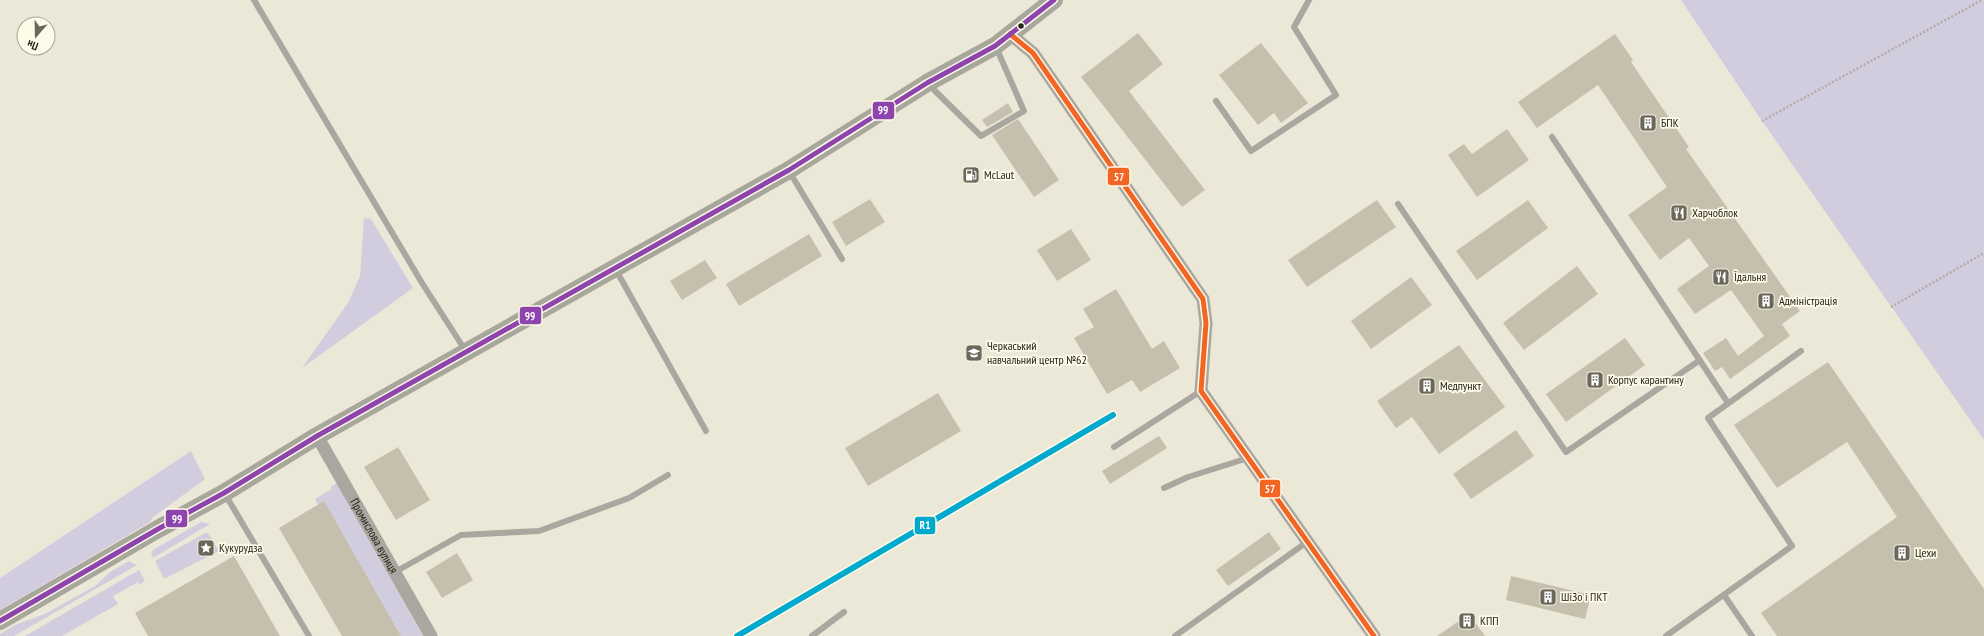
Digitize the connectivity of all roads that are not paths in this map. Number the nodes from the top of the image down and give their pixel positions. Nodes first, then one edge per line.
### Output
1 (254, 0) edge
2 (1054, 0) edge
3 (1309, 0) edge
4 (1010, 34) junction
5 (995, 46) junction
6 (927, 83) junction
7 (1216, 101) dead end
8 (1552, 137) dead end
9 (789, 170) junction
10 (1398, 204) dead end
11 (842, 259) dead end
12 (615, 269) junction
13 (1801, 351) dead end
14 (466, 352) junction
15 (1700, 360) junction
16 (1201, 391) junction
17 (1728, 403) junction
18 (706, 431) dead end
19 (317, 436) junction
20 (1114, 448) dead end
21 (1248, 458) junction
22 (668, 476) dead end
23 (1164, 488) dead end
24 (224, 493) junction
25 (1307, 542) junction
26 (395, 572) junction
27 (1724, 595) junction
28 (844, 612) dead end
29 (0, 621) edge
30 (309, 636) edge
31 (431, 636) edge
32 (812, 636) edge
33 (1175, 636) edge
34 (1374, 636) edge
35 (1666, 636) edge
36 (1752, 636) edge

1 - 14 lane
2 - 4 main road
3 - 7 lane
4 - 5 main road
4 - 16 street
5 - 6 main road
5 - 6 lane
6 - 9 main road
8 - 15 lane
9 - 11 lane
9 - 12 main road
10 - 15 lane
12 - 14 main road
12 - 18 lane
13 - 17 lane
14 - 19 main road
15 - 17 lane
16 - 20 lane
16 - 21 street
17 - 27 lane
19 - 24 main road
19 - 26 street, Промислова вулиця
21 - 23 lane
21 - 25 street
22 - 26 lane
24 - 29 main road
24 - 30 lane
25 - 33 lane
25 - 34 street
26 - 31 street, Промислова вулиця
27 - 35 lane
27 - 36 lane
28 - 32 lane

